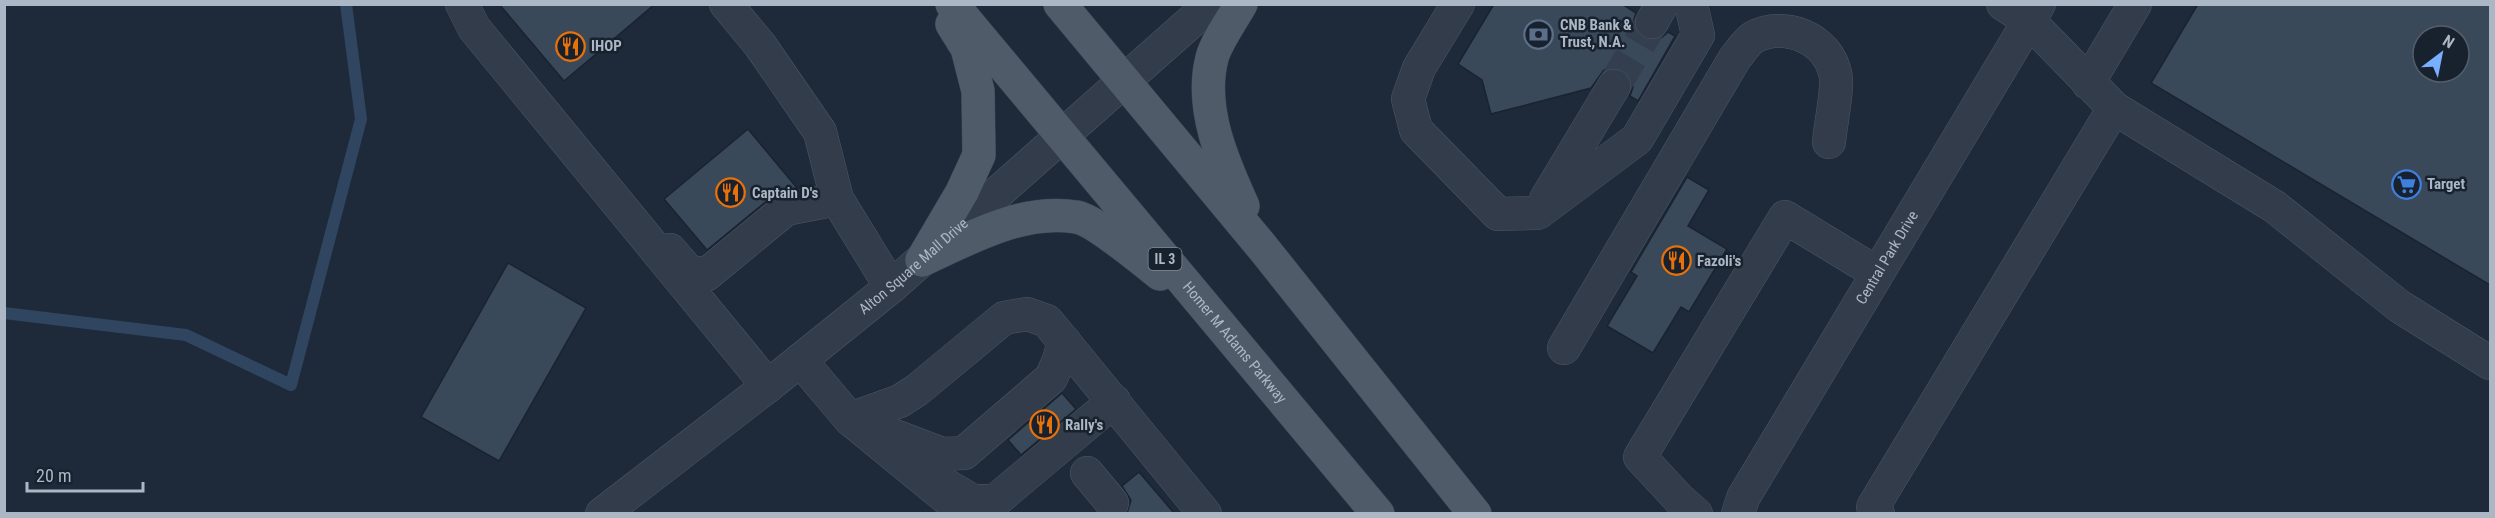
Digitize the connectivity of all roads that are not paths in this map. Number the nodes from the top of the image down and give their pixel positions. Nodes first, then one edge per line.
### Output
1 (462, 4) edge
2 (726, 4) edge
3 (940, 4) edge
4 (952, 4) edge
5 (1060, 4) edge
6 (1211, 4) edge
7 (1241, 4) edge
8 (1458, 4) edge
9 (1691, 4) edge
10 (2135, 4) edge
11 (2024, 10) edge
12 (1124, 81) junction
13 (2088, 83) junction
14 (1614, 86) tunnel mouth
15 (2114, 108) junction
16 (1062, 136) junction
17 (1829, 142) dead end
18 (837, 199) junction
19 (621, 208) junction
20 (1538, 213) junction
21 (1263, 248) junction
22 (922, 260) junction
23 (1877, 273) junction
24 (891, 287) junction
25 (1211, 313) junction
26 (1064, 341) junction
27 (1564, 348) dead end
28 (800, 360) junction
29 (2490, 363) edge
30 (768, 386) junction
31 (1114, 401) junction
32 (850, 419) junction
33 (886, 447) junction
34 (1087, 473) dead end
35 (1112, 503) dead end
36 (602, 513) edge
37 (966, 513) edge
38 (1205, 513) edge
39 (1378, 513) edge
40 (1475, 513) edge
41 (1696, 513) edge
42 (1738, 513) edge
43 (1878, 513) edge

1 - 19 street
2 - 18 street
3 - 22 main road
4 - 16 main road, Homer M Adams Parkway / IL 3
5 - 12 main road
6 - 12 street, Alton Square Mall Drive
7 - 21 main road
8 - 20 street
9 - 20 street
10 - 13 street
11 - 13 street
11 - 23 street, Central Park Drive
12 - 16 street, Alton Square Mall Drive
12 - 21 main road
13 - 15 street
14 - 20 street
15 - 29 street
15 - 43 street
16 - 22 street, Alton Square Mall Drive
16 - 25 main road, Homer M Adams Parkway / IL 3
17 - 27 street
18 - 19 street
18 - 24 street
19 - 30 street
21 - 40 main road
22 - 24 street, Alton Square Mall Drive
22 - 25 main road
23 - 41 street
23 - 42 street, Central Park Drive
24 - 28 street, Alton Square Mall Drive
25 - 39 main road, Homer M Adams Parkway / IL 3
26 - 31 street
26 - 32 street
26 - 32 street
28 - 30 street, Alton Square Mall Drive
28 - 32 street
30 - 36 street, Alton Square Mall Drive
31 - 33 street
31 - 38 street
32 - 33 street
33 - 37 street
34 - 35 street

